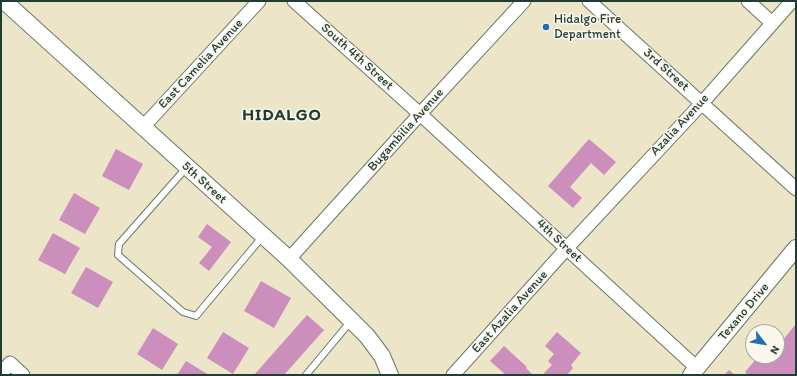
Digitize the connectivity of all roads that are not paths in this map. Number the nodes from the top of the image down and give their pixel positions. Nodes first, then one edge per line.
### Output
1 (4, 1) edge
2 (259, 1) edge
3 (294, 1) edge
4 (524, 1) edge
5 (589, 1) edge
6 (748, 1) edge
7 (792, 1) edge
8 (772, 23) junction
9 (702, 103) junction
10 (420, 114) junction
11 (143, 127) junction
12 (187, 167) junction
13 (796, 189) edge
14 (263, 236) junction
15 (567, 248) junction
16 (796, 248) edge
17 (289, 260) junction
18 (351, 321) junction
19 (694, 372) edge
20 (1, 374) edge
21 (22, 375) edge
22 (306, 375) edge
23 (390, 375) edge
24 (453, 375) edge

1 - 11 street, 5th Street
2 - 11 street, East Camelia Avenue
3 - 10 street, South 4th Street
4 - 10 street, Bugambilia Avenue
5 - 9 street, 3rd Street
6 - 8 street
7 - 8 street, Azalia Avenue
8 - 9 street, Azalia Avenue
9 - 13 street, 3rd Street
9 - 15 street, Azalia Avenue
10 - 15 street, 4th Street
10 - 17 street, Bugambilia Avenue
11 - 12 street, 5th Street
12 - 14 street, 5th Street
12 - 14 lane
14 - 17 street, 5th Street
15 - 19 street, 4th Street
15 - 24 street, East Azalia Avenue
16 - 19 street, Texano Drive
17 - 18 street, 5th Street
18 - 22 lane
18 - 23 street, 5th Street
20 - 21 street

